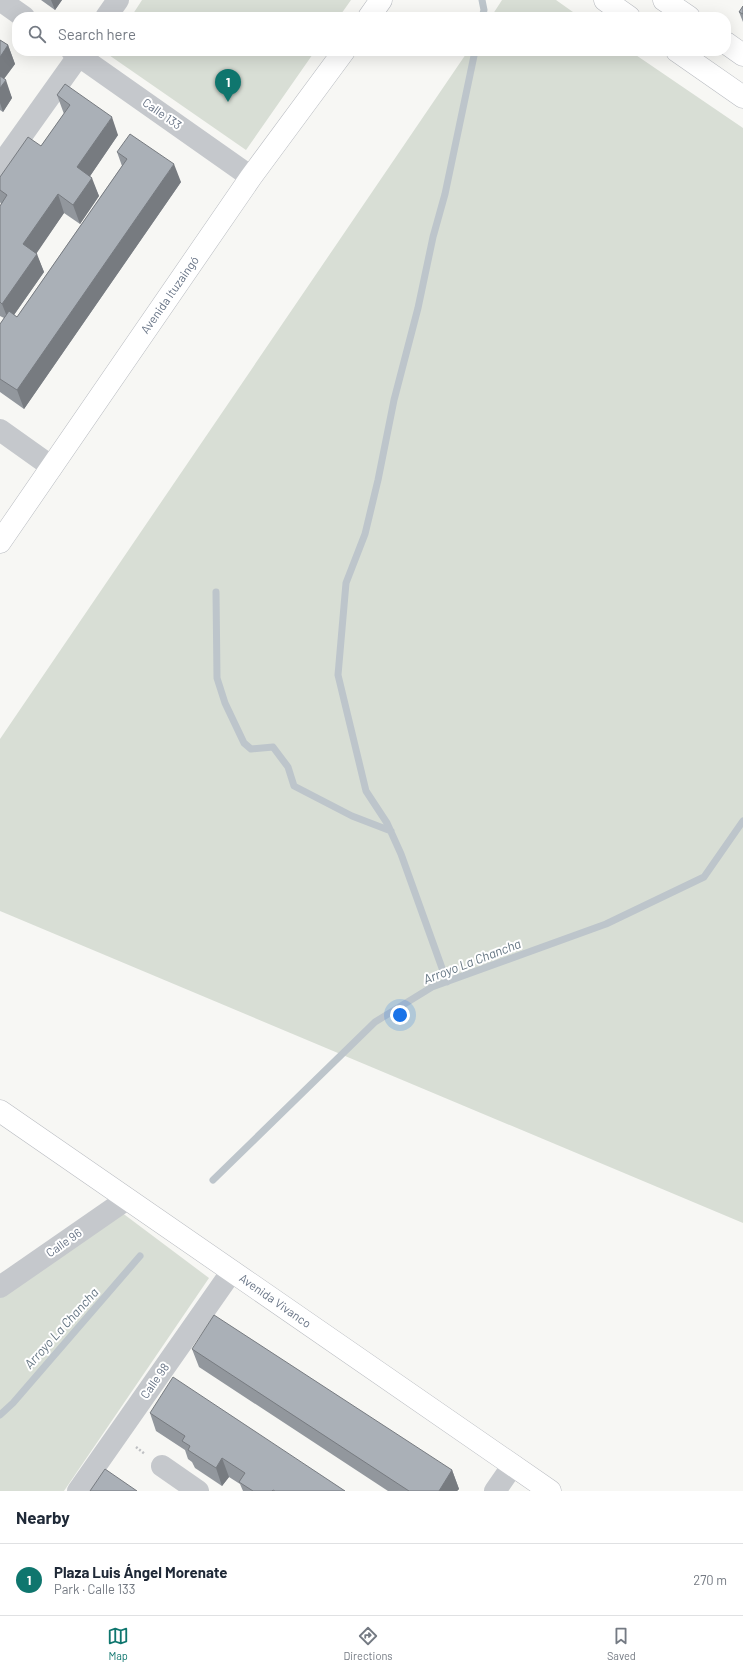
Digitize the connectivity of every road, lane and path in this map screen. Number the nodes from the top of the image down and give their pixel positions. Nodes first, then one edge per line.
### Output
1 (0, 0) edge
2 (118, 0) edge
3 (381, 0) edge
4 (605, 0) edge
5 (664, 0) edge
6 (17, 12) edge
7 (110, 12) edge
8 (373, 12) edge
9 (622, 12) edge
10 (682, 12) edge
11 (731, 47) edge
12 (743, 55) edge
13 (76, 56) edge
14 (82, 56) edge
15 (340, 56) edge
16 (684, 56) edge
17 (743, 97) edge
18 (0, 166) edge
19 (251, 177) junction
20 (0, 430) edge
21 (52, 467) junction
22 (0, 542) edge
23 (0, 1112) edge
24 (127, 1199) junction
25 (232, 1271) junction
26 (0, 1287) edge
27 (118, 1434) junction
28 (513, 1465) junction
29 (162, 1466) joint
30 (78, 1491) edge
31 (198, 1491) edge
32 (495, 1491) edge
33 (550, 1491) edge

1 - 6 street
2 - 7 street
3 - 8 street
4 - 9 street
5 - 10 street
11 - 12 street
13 - 18 street
14 - 19 street, Calle 133
15 - 19 street, Avenida Ituzaingó
16 - 17 street
19 - 21 street, Avenida Ituzaingó
20 - 21 street
21 - 22 street, Avenida Ituzaingó
23 - 24 street, Avenida Vivanco
24 - 25 street, Avenida Vivanco
24 - 26 street, Calle 96
25 - 27 street, Calle 98
25 - 28 street, Avenida Vivanco
27 - 29 path
27 - 30 street, Calle 98
28 - 32 street
28 - 33 street, Avenida Vivanco
29 - 31 street

